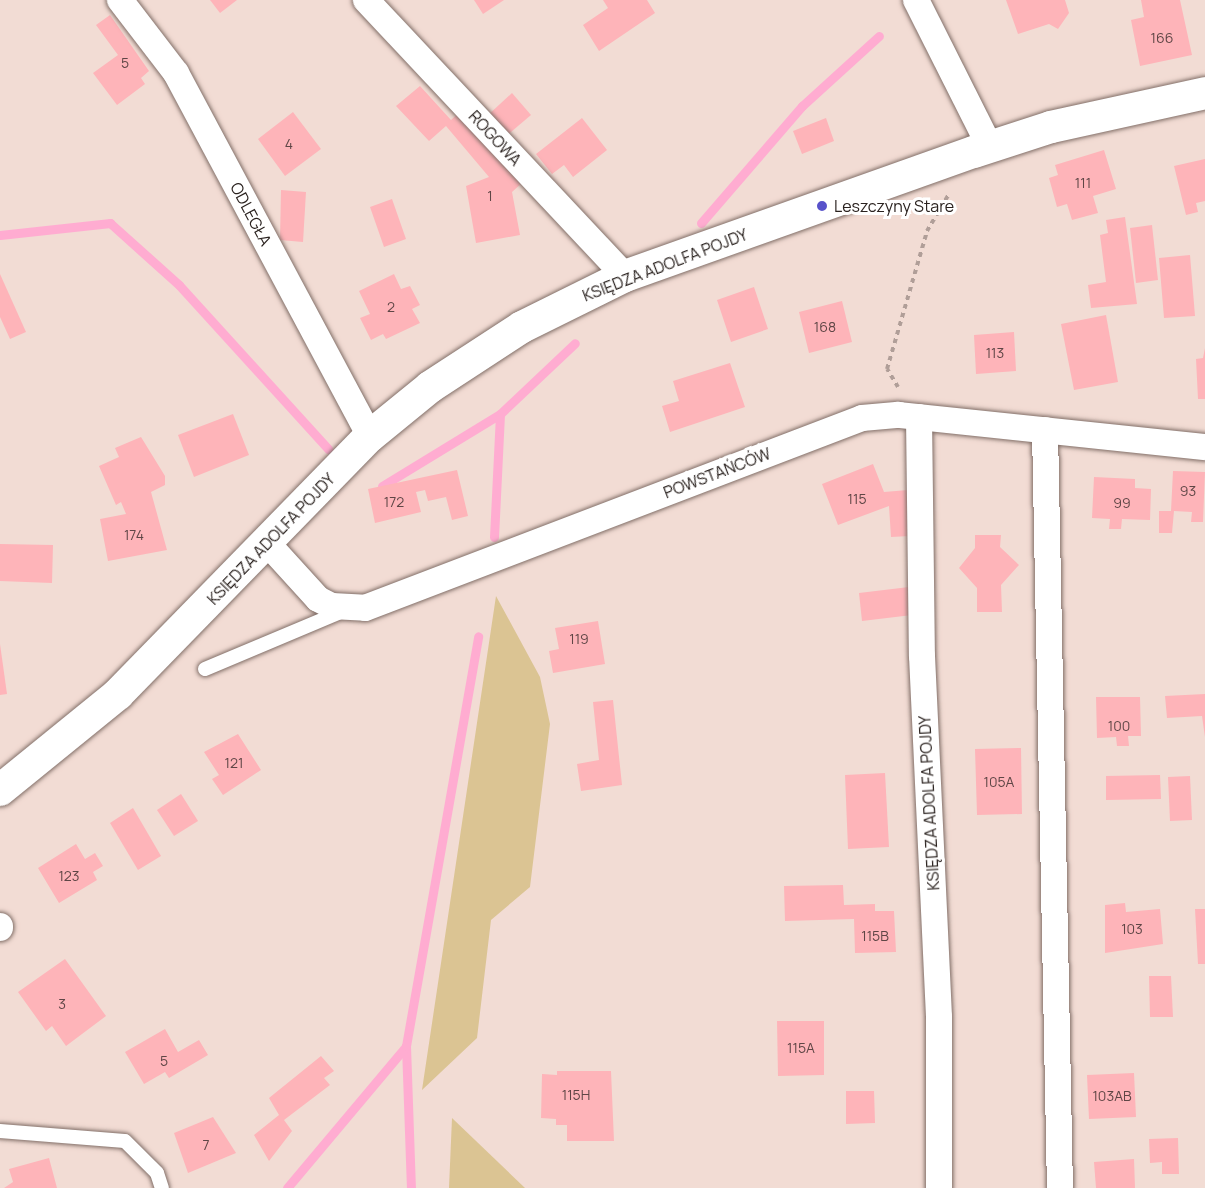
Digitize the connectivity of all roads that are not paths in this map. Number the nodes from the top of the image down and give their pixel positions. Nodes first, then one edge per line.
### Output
1 (120, 0) edge
2 (366, 0) edge
3 (916, 0) edge
4 (1205, 93) edge
5 (990, 147) junction
6 (625, 276) junction
7 (909, 416) junction
8 (1045, 430) junction
9 (370, 436) junction
10 (1205, 447) edge
11 (268, 544) junction
12 (348, 609) junction
13 (205, 669) dead end
14 (0, 790) edge
15 (0, 1131) edge
16 (162, 1188) edge
17 (939, 1188) edge
18 (1060, 1188) edge

1 - 9 street, ODLEGŁA
2 - 6 street, ROGOWA
3 - 5 street
4 - 5 street, KSIĘDZA ADOLFA POJDY
5 - 6 street, KSIĘDZA ADOLFA POJDY
6 - 9 street, KSIĘDZA ADOLFA POJDY
7 - 8 street, POWSTAŃCÓW
7 - 12 street, POWSTAŃCÓW
7 - 17 street, KSIĘDZA ADOLFA POJDY
8 - 10 street, POWSTAŃCÓW
8 - 18 street
9 - 11 street, KSIĘDZA ADOLFA POJDY
11 - 12 street, POWSTAŃCÓW
11 - 14 street, KSIĘDZA ADOLFA POJDY
12 - 13 lane
15 - 16 lane

